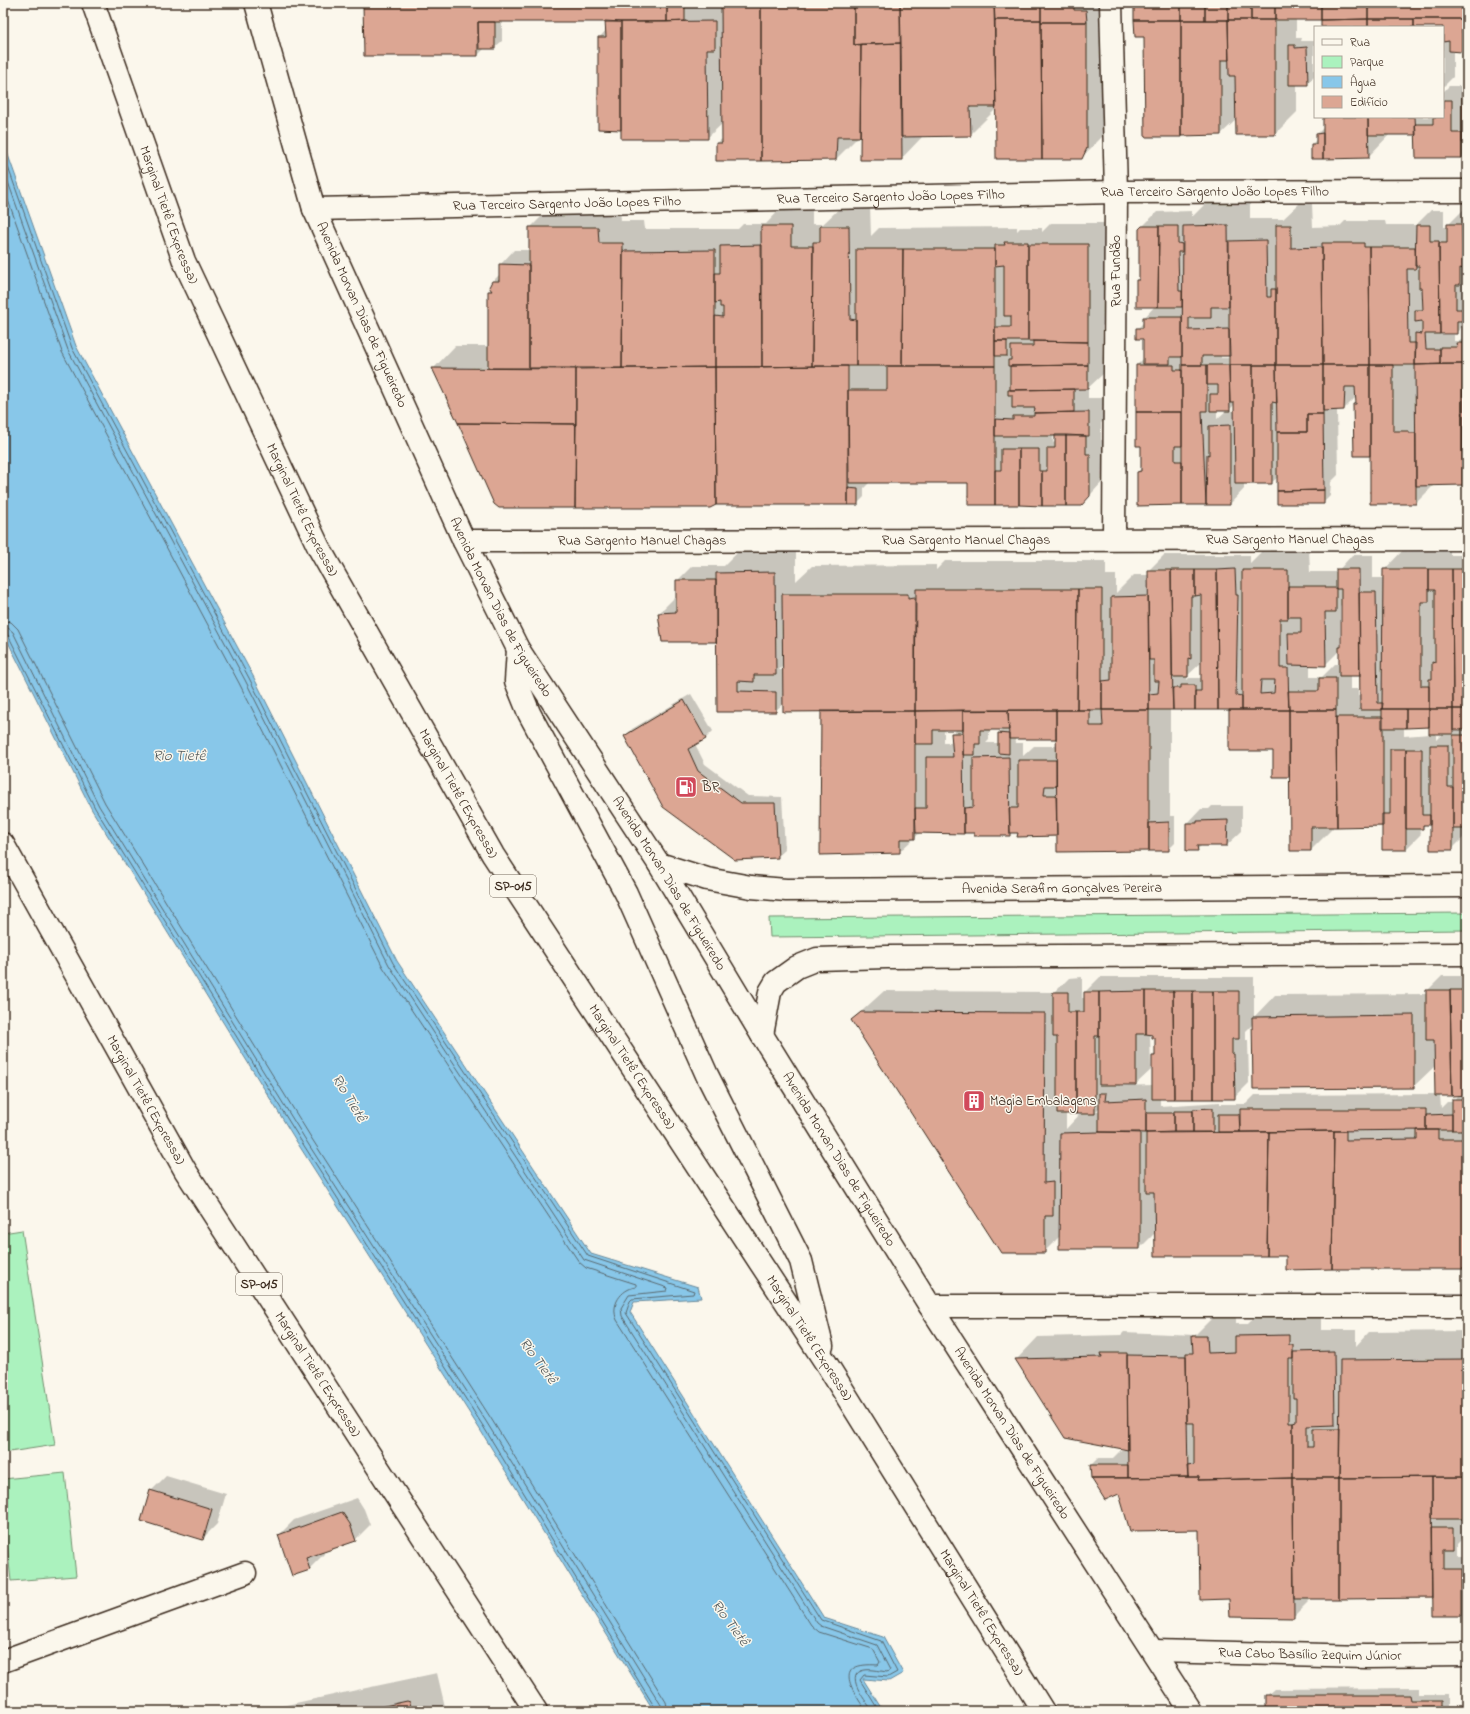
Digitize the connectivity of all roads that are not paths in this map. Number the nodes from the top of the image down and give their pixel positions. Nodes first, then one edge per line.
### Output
1 (94, 3) edge
2 (256, 3) edge
3 (1111, 3) edge
4 (1467, 191) edge
5 (1116, 192) junction
6 (314, 209) junction
7 (1114, 539) junction
8 (1467, 539) edge
9 (464, 542) junction
10 (518, 649) junction
11 (3, 844) edge
12 (659, 864) junction
13 (1467, 886) edge
14 (1467, 954) edge
15 (762, 1035) junction
16 (930, 1306) junction
17 (1467, 1306) edge
18 (826, 1363) junction
19 (245, 1573) dead end
20 (1154, 1651) junction
21 (1467, 1654) edge
22 (3, 1661) edge
23 (536, 1711) edge
24 (1043, 1711) edge
25 (1191, 1711) edge

1 - 18 main road, Marginal Tietê (Expressa) / SP-015
2 - 6 main road, Avenida Morvan Dias de Figueiredo
3 - 5 main road, Rua Fundão
4 - 5 main road, Rua Terceiro Sargento João Lopes Filho
5 - 6 main road, Rua Terceiro Sargento João Lopes Filho
5 - 7 main road, Rua Fundão
6 - 9 main road, Avenida Morvan Dias de Figueiredo
7 - 8 main road, Rua Sargento Manuel Chagas
7 - 9 main road, Rua Sargento Manuel Chagas
9 - 10 main road, Avenida Morvan Dias de Figueiredo
10 - 12 main road, Avenida Morvan Dias de Figueiredo
10 - 18 main road
11 - 23 main road, Marginal Tietê (Expressa) / SP-015
12 - 13 main road, Avenida Serafim Gonçalves Pereira
12 - 15 main road, Avenida Morvan Dias de Figueiredo
14 - 15 main road
15 - 16 main road, Avenida Morvan Dias de Figueiredo
16 - 17 main road
16 - 20 main road, Avenida Morvan Dias de Figueiredo
18 - 24 main road, Marginal Tietê (Expressa) / SP-015
19 - 22 main road
20 - 21 main road, Rua Cabo Basílio Zequim Júnior
20 - 25 main road, Avenida Morvan Dias de Figueiredo

